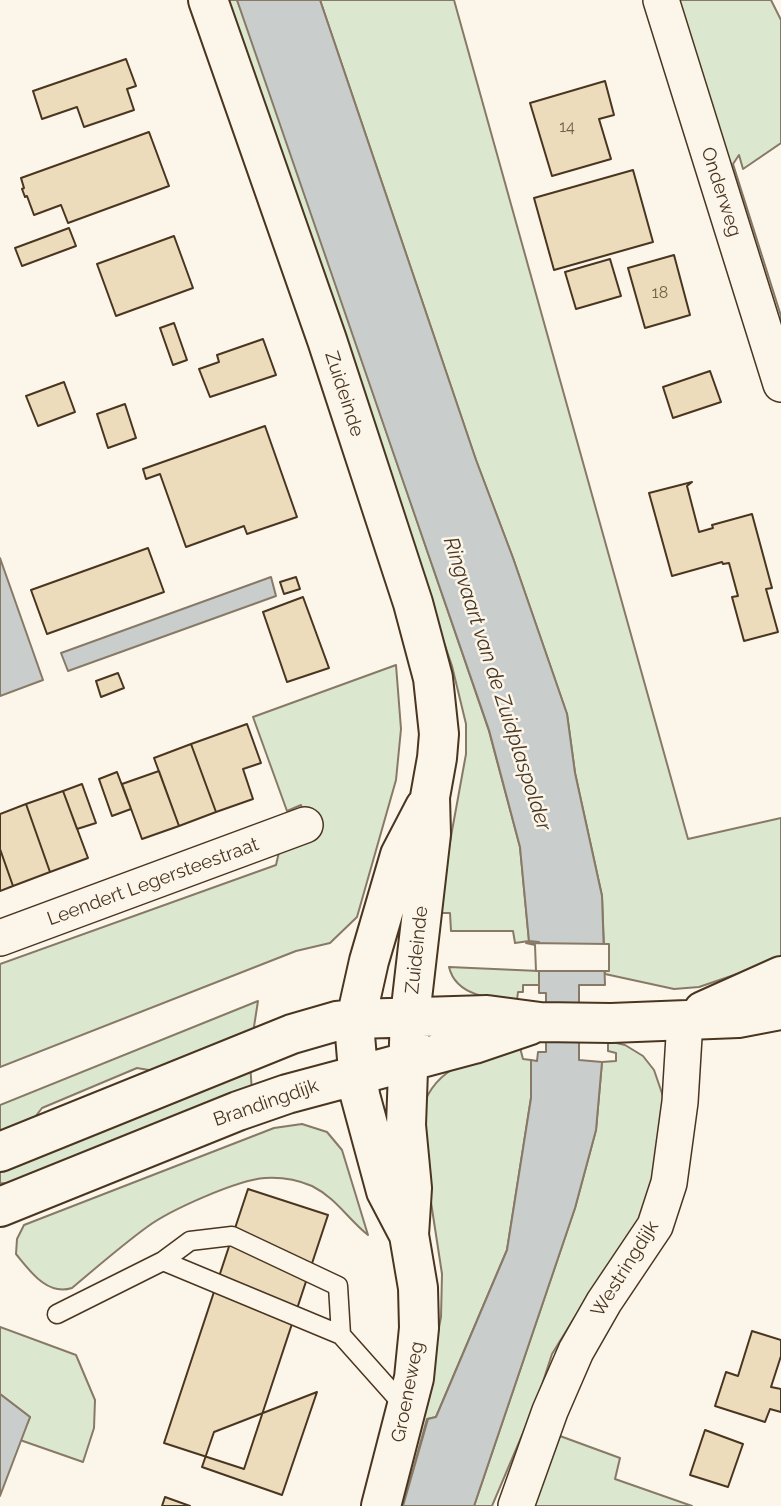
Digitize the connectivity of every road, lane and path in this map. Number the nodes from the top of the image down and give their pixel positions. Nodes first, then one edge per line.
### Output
1 (208, 0) edge
2 (661, 0) edge
3 (781, 384) edge
4 (430, 797) junction
5 (306, 825) dead end
6 (0, 938) edge
7 (781, 976) edge
8 (781, 1010) edge
9 (410, 1017) junction
10 (356, 1019) junction
11 (685, 1020) junction
12 (565, 1022) junction
13 (410, 1061) junction
14 (358, 1074) junction
15 (0, 1153) edge
16 (0, 1207) edge
17 (409, 1235) junction
18 (163, 1261) junction
19 (57, 1314) dead end
20 (341, 1335) junction
21 (407, 1409) junction
22 (381, 1506) edge
23 (516, 1506) edge

1 - 4 street, Zuideinde
2 - 3 street, Onderweg
4 - 9 street, Zuideinde
4 - 10 street, Zuideinde
5 - 6 street, Leendert Legersteestraat
7 - 11 street
8 - 11 street
9 - 10 street
9 - 12 street
9 - 13 street, Zuideinde
10 - 14 street, Groeneweg
10 - 15 street
11 - 12 street
11 - 23 street, Westringdijk
12 - 13 street, Brandingdijk
13 - 14 street, Brandingdijk
13 - 17 street, Groeneweg
14 - 16 street, Brandingdijk
14 - 17 street, Groeneweg
17 - 21 street, Groeneweg
18 - 19 lane
18 - 20 lane
18 - 20 lane
20 - 21 lane
21 - 22 street, Groeneweg

